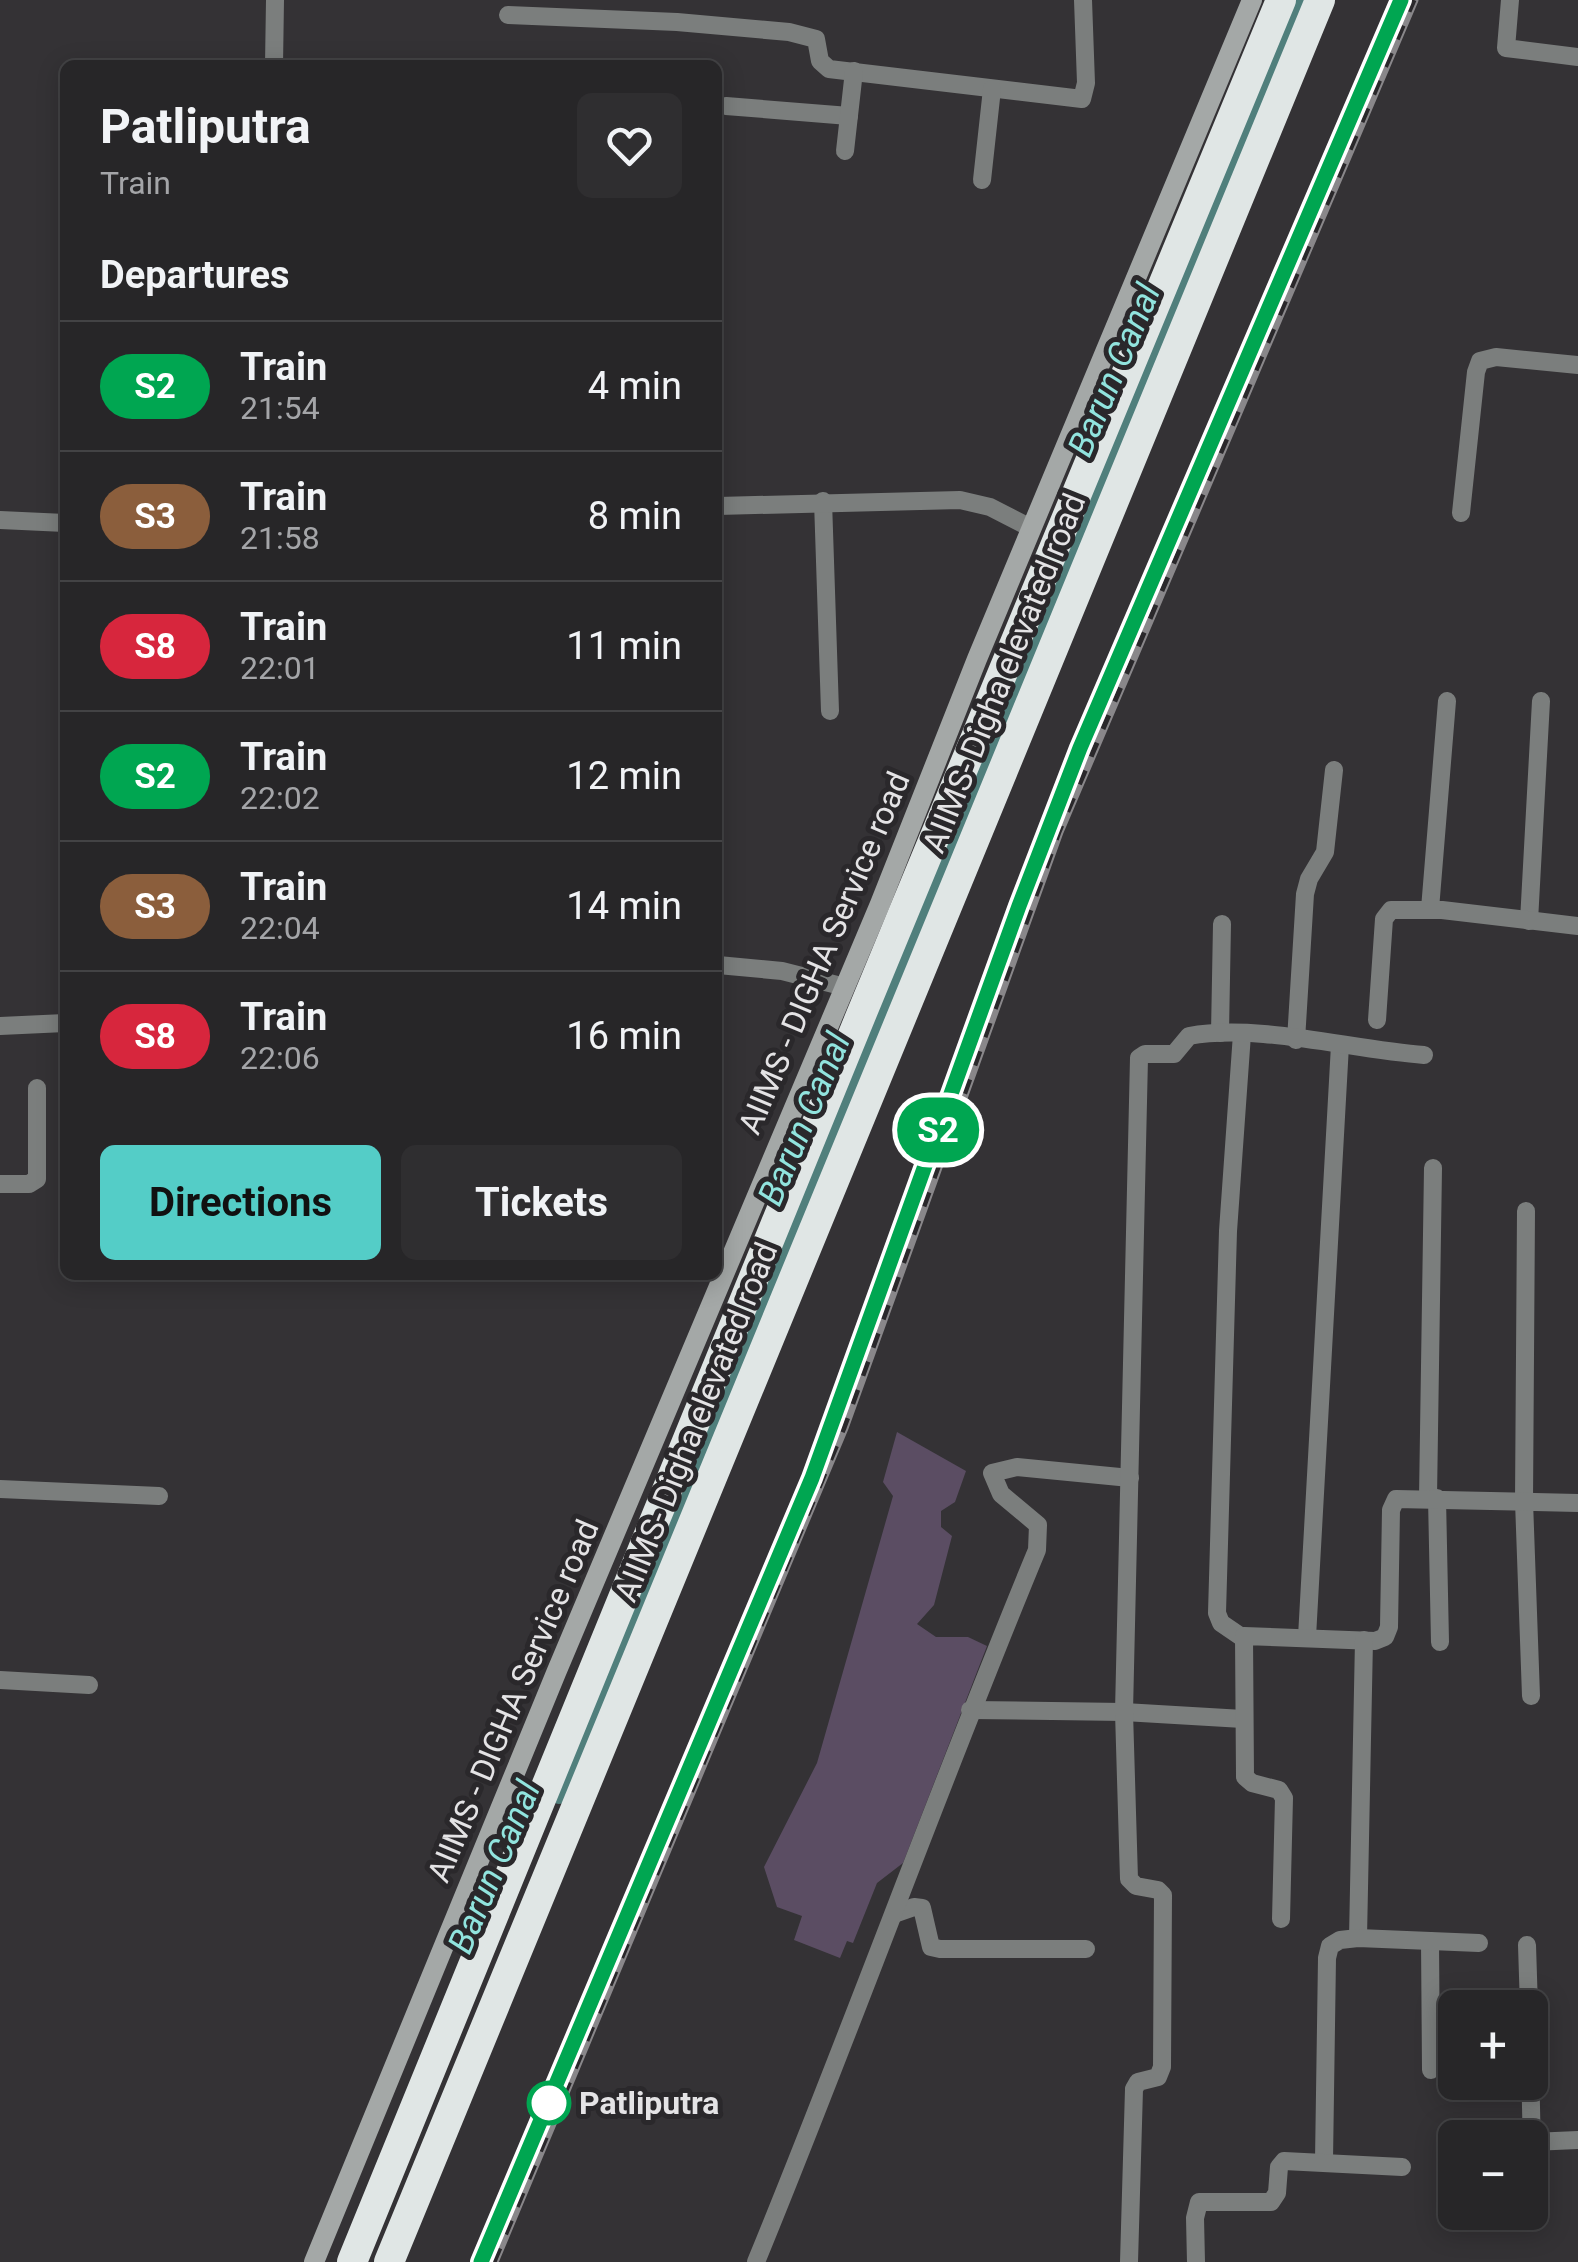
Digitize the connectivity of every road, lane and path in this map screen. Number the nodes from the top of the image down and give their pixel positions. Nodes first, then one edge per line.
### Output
1 (275, 0) edge
2 (1084, 0) edge
3 (1252, 0) edge
4 (1281, 0) edge
5 (1320, 0) edge
6 (1510, 0) edge
7 (508, 15) dead end
8 (1578, 57) edge
9 (274, 60) edge
10 (854, 72) junction
11 (992, 89) junction
12 (726, 106) dead end
13 (849, 116) junction
14 (845, 151) dead end
15 (982, 180) dead end
16 (1578, 365) edge
17 (823, 501) junction
18 (722, 506) edge
19 (1461, 513) dead end
20 (0, 520) edge
21 (60, 523) edge
22 (1032, 528) junction
23 (1447, 701) dead end
24 (1541, 701) dead end
25 (830, 711) dead end
26 (1334, 770) dead end
27 (1430, 909) junction
28 (1530, 920) junction
29 (1222, 924) dead end
30 (1578, 926) edge
31 (722, 965) edge
32 (845, 986) junction
33 (1377, 1020) dead end
34 (60, 1023) edge
35 (0, 1026) edge
36 (1220, 1033) junction
37 (1242, 1034) junction
38 (1296, 1040) junction
39 (1340, 1045) junction
40 (1424, 1056) dead end
41 (38, 1088) dead end
42 (1432, 1168) dead end
43 (0, 1184) edge
44 (1526, 1210) dead end
45 (722, 1278) edge
46 (721, 1280) edge
47 (1130, 1478) junction
48 (0, 1489) edge
49 (159, 1496) dead end
50 (1432, 1498) junction
51 (1524, 1501) junction
52 (1578, 1503) edge
53 (1307, 1637) junction
54 (1243, 1638) junction
55 (1364, 1640) junction
56 (1440, 1642) dead end
57 (0, 1680) edge
58 (88, 1685) dead end
59 (1531, 1696) dead end
60 (970, 1710) junction
61 (1124, 1712) junction
62 (1243, 1719) junction
63 (894, 1914) junction
64 (1281, 1919) dead end
65 (1358, 1938) junction
66 (1430, 1941) junction
67 (1478, 1943) dead end
68 (1527, 1945) dead end
69 (1086, 1949) dead end
70 (1528, 1990) edge
71 (1431, 2070) dead end
72 (1578, 2140) edge
73 (1548, 2141) edge
74 (1324, 2161) junction
75 (1402, 2167) dead end
76 (314, 2262) edge
77 (352, 2262) edge
78 (389, 2262) edge
79 (756, 2262) edge
80 (1130, 2262) edge
81 (1196, 2262) edge

1 - 9 street
2 - 11 street
3 - 22 main road, AIIMS - DIGHA Service road
4 - 77 highway, AIIMS- Digha elevated road
5 - 78 highway, AIIMS- Digha elevated road
6 - 8 street
7 - 10 street
10 - 11 street
10 - 13 street
11 - 15 street
12 - 13 street
13 - 14 street
16 - 19 street
17 - 18 street
17 - 22 street
17 - 25 street
20 - 21 street
22 - 32 main road, AIIMS - DIGHA Service road
23 - 27 street
24 - 28 street
26 - 38 street
27 - 28 street
27 - 33 street
28 - 30 street
29 - 36 street
31 - 32 street
32 - 45 main road, AIIMS - DIGHA Service road
34 - 35 street
36 - 37 street
36 - 47 street
37 - 38 street
37 - 54 street
38 - 39 street
39 - 40 street
39 - 53 street
41 - 43 street
42 - 50 street
44 - 51 street
46 - 76 main road, AIIMS - DIGHA Service road
47 - 60 street
47 - 61 street
48 - 49 street
50 - 51 street
50 - 55 street
50 - 56 street
51 - 52 street
51 - 59 street
53 - 54 street
53 - 55 street
54 - 62 street
55 - 65 street
57 - 58 street
60 - 61 street
60 - 63 street
61 - 62 street
61 - 80 street
62 - 64 street
63 - 69 street
63 - 79 street
65 - 66 street
65 - 74 street
66 - 67 street
66 - 71 street
68 - 70 street
72 - 73 street
74 - 75 street
74 - 81 street

